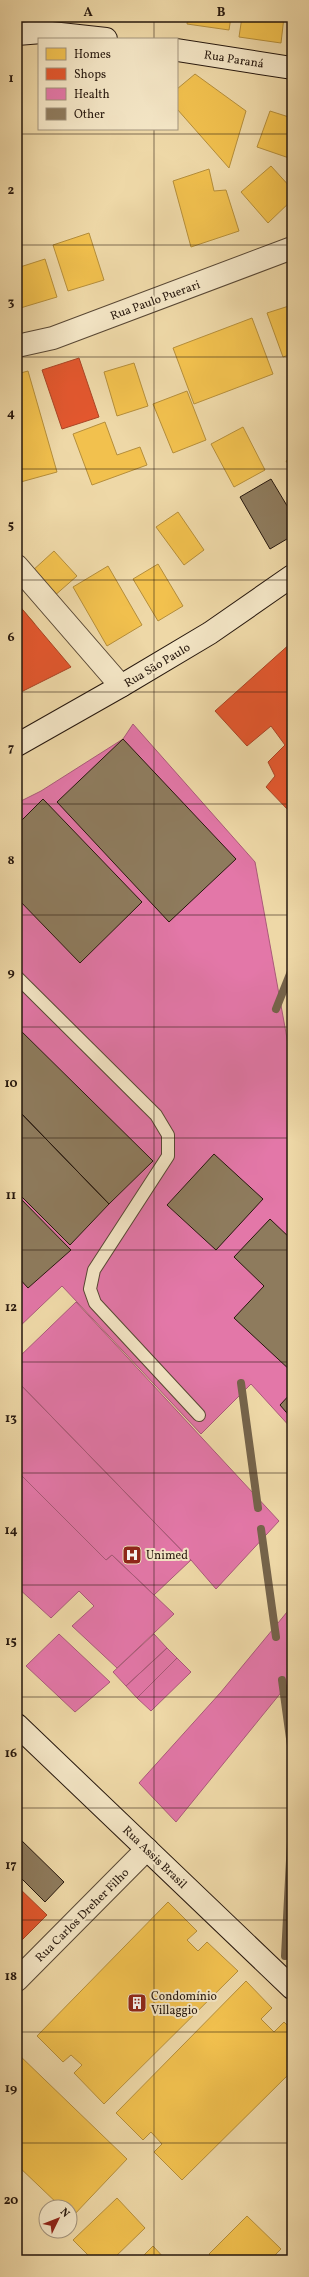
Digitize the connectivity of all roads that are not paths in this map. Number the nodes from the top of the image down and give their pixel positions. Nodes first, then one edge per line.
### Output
1 (17, 34) edge
2 (97, 38) edge
3 (178, 50) edge
4 (292, 68) edge
5 (292, 248) edge
6 (17, 346) edge
7 (17, 566) edge
8 (292, 576) edge
9 (121, 686) junction
10 (17, 744) edge
11 (17, 977) edge
12 (199, 1415) dead end
13 (17, 1726) edge
14 (147, 1849) junction
15 (17, 1980) edge
16 (292, 1988) edge

1 - 2 street
3 - 4 street, Rua Paraná
5 - 6 street, Rua Paulo Puerari
7 - 9 street
8 - 9 street, Rua São Paulo
9 - 10 street, Rua São Paulo
11 - 12 lane
13 - 14 street, Rua Assis Brasil
14 - 15 street, Rua Carlos Dreher Filho
14 - 16 street, Rua Assis Brasil

